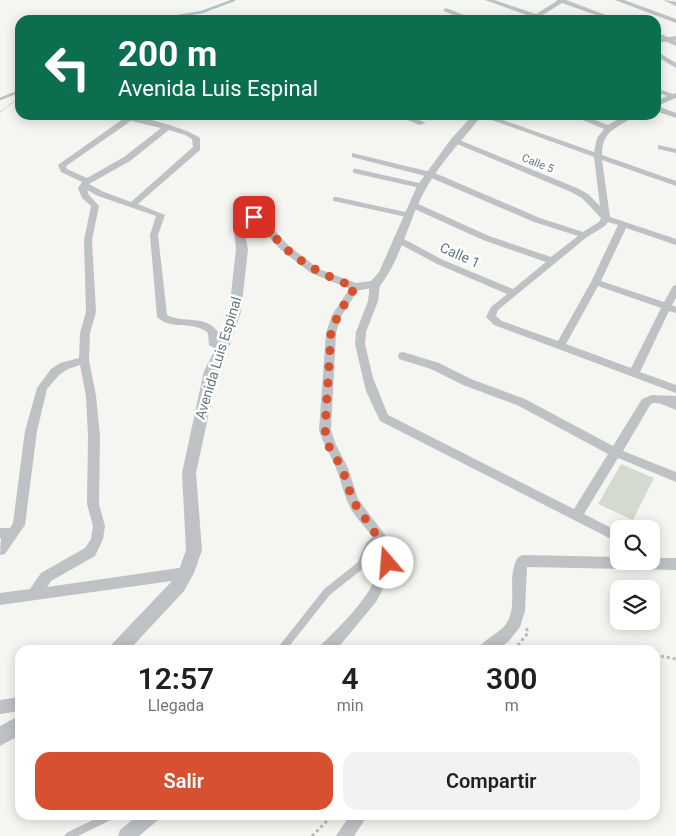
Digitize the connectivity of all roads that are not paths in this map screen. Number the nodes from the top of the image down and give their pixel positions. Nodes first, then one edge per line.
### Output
1 (488, 0) edge
2 (562, 0) edge
3 (618, 0) edge
4 (666, 0) edge
5 (676, 4) edge
6 (446, 10) dead end
7 (459, 15) edge
8 (526, 15) edge
9 (539, 15) edge
10 (602, 15) edge
11 (659, 15) edge
12 (661, 16) edge
13 (676, 21) edge
14 (661, 36) edge
15 (674, 40) edge
16 (661, 41) edge
17 (661, 56) edge
18 (676, 66) edge
19 (661, 92) edge
20 (674, 96) edge
21 (661, 102) edge
22 (661, 110) edge
23 (676, 116) edge
24 (127, 120) edge
25 (138, 120) edge
26 (413, 120) edge
27 (475, 120) edge
28 (495, 120) edge
29 (588, 120) edge
30 (621, 120) edge
31 (422, 124) dead end
32 (168, 127) junction
33 (609, 128) junction
34 (454, 141) junction
35 (661, 147) dead end
36 (676, 151) edge
37 (355, 155) dead end
38 (598, 155) junction
39 (355, 171) dead end
40 (432, 175) junction
41 (86, 183) junction
42 (676, 184) edge
43 (422, 186) junction
44 (335, 199) dead end
45 (132, 205) junction
46 (410, 210) junction
47 (606, 218) junction
48 (623, 224) junction
49 (584, 235) junction
50 (397, 240) junction
51 (676, 242) edge
52 (553, 261) junction
53 (596, 282) junction
54 (374, 284) junction
55 (355, 287) junction
56 (676, 288) edge
57 (514, 293) junction
58 (671, 308) edge
59 (560, 346) junction
60 (222, 349) junction
61 (403, 356) dead end
62 (84, 360) junction
63 (634, 373) junction
64 (676, 389) edge
65 (658, 399) junction
66 (676, 400) edge
67 (676, 407) edge
68 (614, 452) junction
69 (676, 477) edge
70 (577, 516) junction
71 (0, 533) edge
72 (14, 533) junction
73 (610, 533) edge
74 (378, 536) junction
75 (0, 550) edge
76 (610, 562) edge
77 (660, 563) edge
78 (676, 564) edge
79 (186, 573) junction
80 (34, 594) junction
81 (0, 599) edge
82 (123, 645) edge
83 (286, 645) edge
84 (331, 645) edge
85 (492, 645) edge
86 (15, 705) edge
87 (0, 707) edge
88 (15, 727) edge
89 (0, 737) edge
90 (101, 820) edge
91 (145, 820) edge
92 (356, 820) edge
93 (70, 836) edge
94 (126, 836) edge
95 (344, 836) edge

1 - 8 street
2 - 9 street
2 - 10 street
3 - 11 street
4 - 5 street
6 - 7 street
12 - 13 street
14 - 15 street
15 - 16 street
17 - 18 street
19 - 20 street
20 - 21 street
22 - 23 street
24 - 41 street
25 - 32 street
26 - 31 street
27 - 34 street
28 - 38 street
29 - 33 street
30 - 33 street
32 - 41 street
32 - 45 street
33 - 38 street
34 - 40 street
34 - 47 street, Calle 5
35 - 36 street
37 - 40 street
38 - 42 street
38 - 47 street
39 - 43 lane
40 - 43 street
40 - 49 street
41 - 45 street
41 - 62 street
43 - 46 street
44 - 46 lane
45 - 60 street
46 - 50 street
46 - 52 street
47 - 48 street
47 - 49 street
48 - 51 street
48 - 53 street
49 - 52 street
50 - 54 street
50 - 57 street, Calle 1
52 - 57 street
53 - 58 street
53 - 59 street
54 - 55 street
54 - 70 street
55 - 60 street, Avenida Luis Espinal
55 - 74 street
56 - 58 street
57 - 59 street
58 - 63 street
59 - 63 street
60 - 79 street, Avenida Luis Espinal
61 - 68 street
62 - 72 street
62 - 80 street
63 - 64 street
65 - 66 street
65 - 67 lane
65 - 68 street
68 - 69 street
68 - 70 street
70 - 73 street
71 - 72 street
72 - 75 street
74 - 83 lane
74 - 84 street
76 - 85 street
77 - 78 street
79 - 80 street
79 - 82 street, Avenida Luis Espinal
80 - 81 street
86 - 87 street
88 - 89 street
90 - 93 lane
91 - 94 street
92 - 95 street

